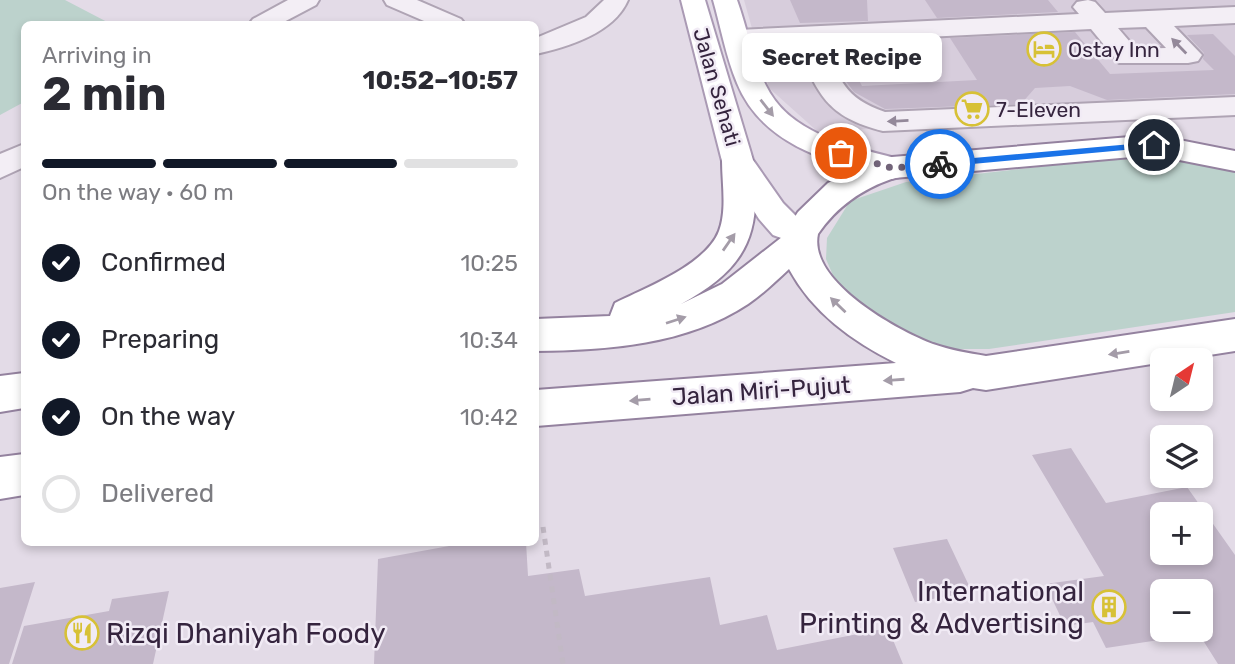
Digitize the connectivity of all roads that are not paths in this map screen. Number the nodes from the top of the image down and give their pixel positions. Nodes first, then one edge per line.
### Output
1 (307, 0) edge
2 (396, 0) edge
3 (616, 0) edge
4 (693, 0) edge
5 (725, 0) edge
6 (987, 0) edge
7 (1080, 0) edge
8 (1235, 15) edge
9 (1206, 17) junction
10 (1153, 19) junction
11 (268, 21) edge
12 (445, 21) edge
13 (1099, 22) junction
14 (1006, 27) junction
15 (808, 36) junction
16 (738, 38) junction
17 (1235, 44) edge
18 (539, 45) edge
19 (1235, 106) edge
20 (1154, 145) junction
21 (1235, 150) edge
22 (738, 160) junction
23 (1235, 161) edge
24 (892, 168) junction
25 (799, 238) junction
26 (592, 333) junction
27 (539, 335) edge
28 (1235, 335) edge
29 (986, 373) junction
30 (21, 391) edge
31 (0, 394) edge
32 (539, 408) edge
33 (21, 475) edge
34 (0, 478) edge

1 - 11 lane
2 - 12 lane
3 - 18 lane
4 - 22 main road, Jalan Sehati
5 - 16 main road, Jalan Sehati
6 - 14 lane
7 - 13 lane
8 - 9 lane
9 - 10 lane
9 - 17 lane
10 - 13 lane
13 -> 10 lane
13 - 14 lane
14 - 15 lane
15 - 16 lane
19 -> 15 lane
16 -> 24 main road, Jalan Sehati
20 - 21 main road
20 - 23 main road
20 - 24 main road
22 - 25 main road, Jalan Sehati
26 -> 22 main road
24 - 25 main road
26 -> 25 main road
29 -> 25 main road
26 - 27 main road
28 -> 29 main road, Jalan Miri-Pujut
29 -> 32 main road, Jalan Miri-Pujut
30 - 31 main road
33 - 34 main road

